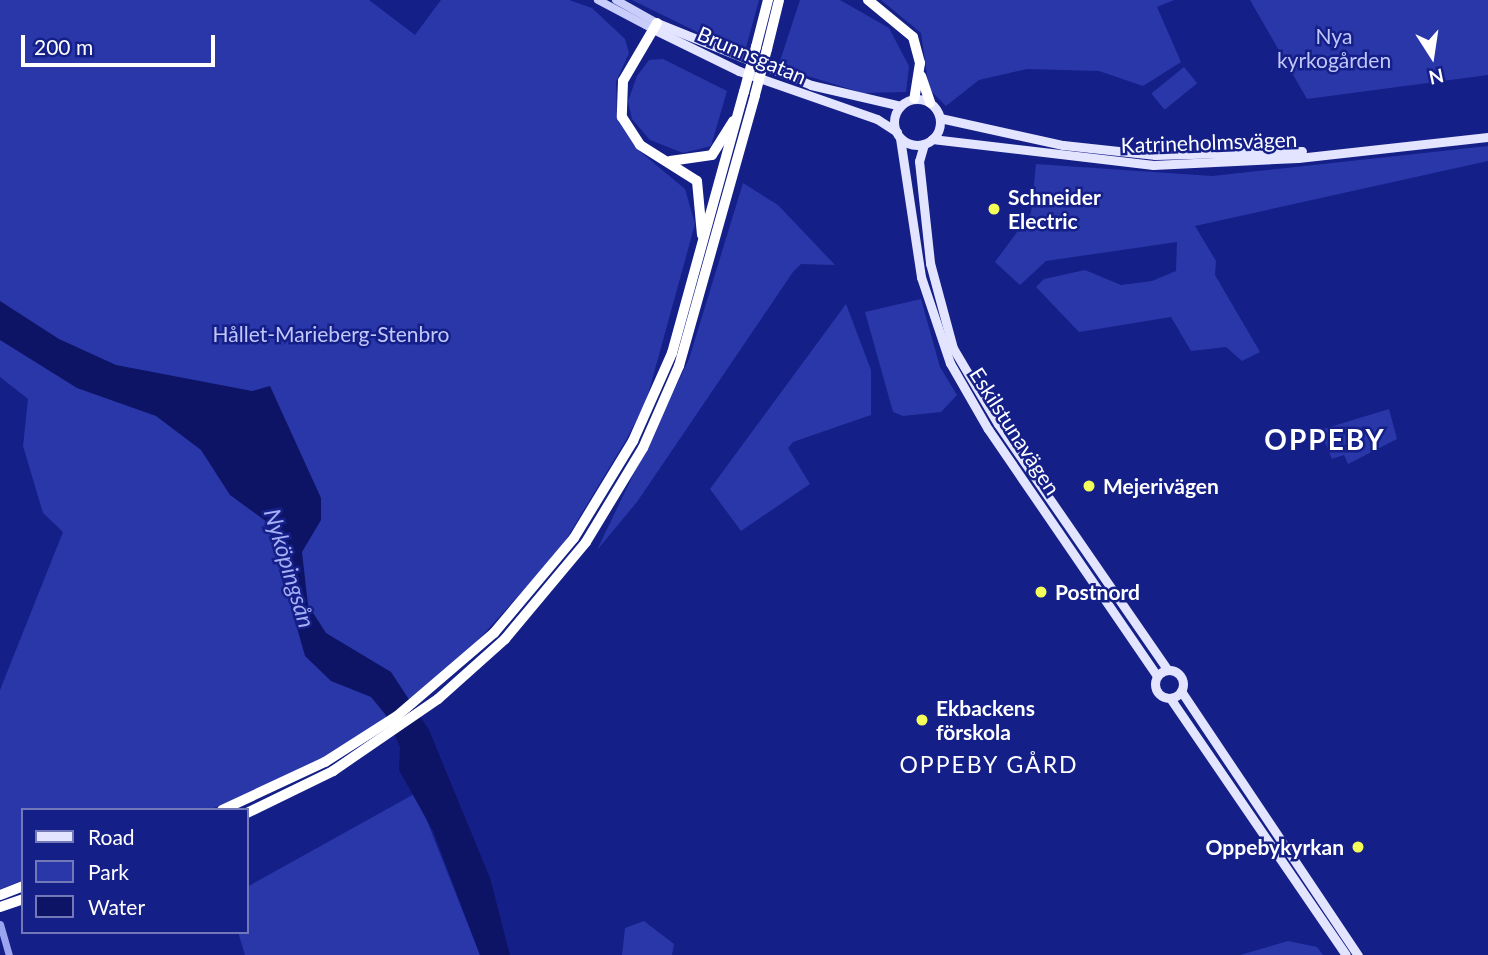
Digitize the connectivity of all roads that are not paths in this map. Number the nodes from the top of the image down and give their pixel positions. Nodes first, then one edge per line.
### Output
1 (598, 0) edge
2 (617, 0) edge
3 (768, 0) edge
4 (779, 0) edge
5 (786, 0) edge
6 (868, 0) edge
7 (775, 17) junction
8 (655, 26) junction
9 (761, 48) junction
10 (920, 73) junction
11 (749, 93) junction
12 (914, 99) junction
13 (930, 102) junction
14 (901, 106) junction
15 (740, 108) junction
16 (940, 118) junction
17 (1488, 131) edge
18 (898, 135) junction
19 (1488, 137) edge
20 (928, 142) junction
21 (667, 161) junction
22 (701, 257) junction
23 (1167, 669) junction
24 (1157, 676) junction
25 (1181, 691) junction
26 (1170, 698) junction
27 (377, 737) junction
28 (226, 808) edge
29 (248, 812) edge
30 (21, 887) edge
31 (0, 895) edge
32 (21, 900) edge
33 (0, 907) edge
34 (0, 924) edge
35 (9, 955) edge
36 (1346, 955) edge
37 (1358, 955) edge

1 - 8 main road, Brunnsgatan
2 - 8 main road, Brunnsgatan
3 - 9 highway
4 - 7 highway
5 - 7 highway
6 - 10 highway
7 - 9 highway
8 - 14 main road, Brunnsgatan
8 - 18 main road, Brunnsgatan
8 - 21 highway
9 - 11 highway, bridge
10 - 12 highway
10 - 13 highway
11 - 15 highway
11 - 27 highway
12 - 13 main road
12 - 14 main road
13 - 16 main road
14 - 18 main road
15 - 21 highway
15 - 22 highway
16 - 17 main road, Katrineholmsvägen
16 - 20 main road
18 - 20 main road
18 - 24 main road, Eskilstunavägen
19 - 20 main road, Katrineholmsvägen
20 - 23 main road, Eskilstunavägen
21 - 22 highway
22 - 27 highway
23 - 24 main road
23 - 25 main road
24 - 26 main road
25 - 26 main road
25 - 37 main road
26 - 36 main road
27 - 28 highway
27 - 29 highway
30 - 31 highway
32 - 33 highway
34 - 35 street

